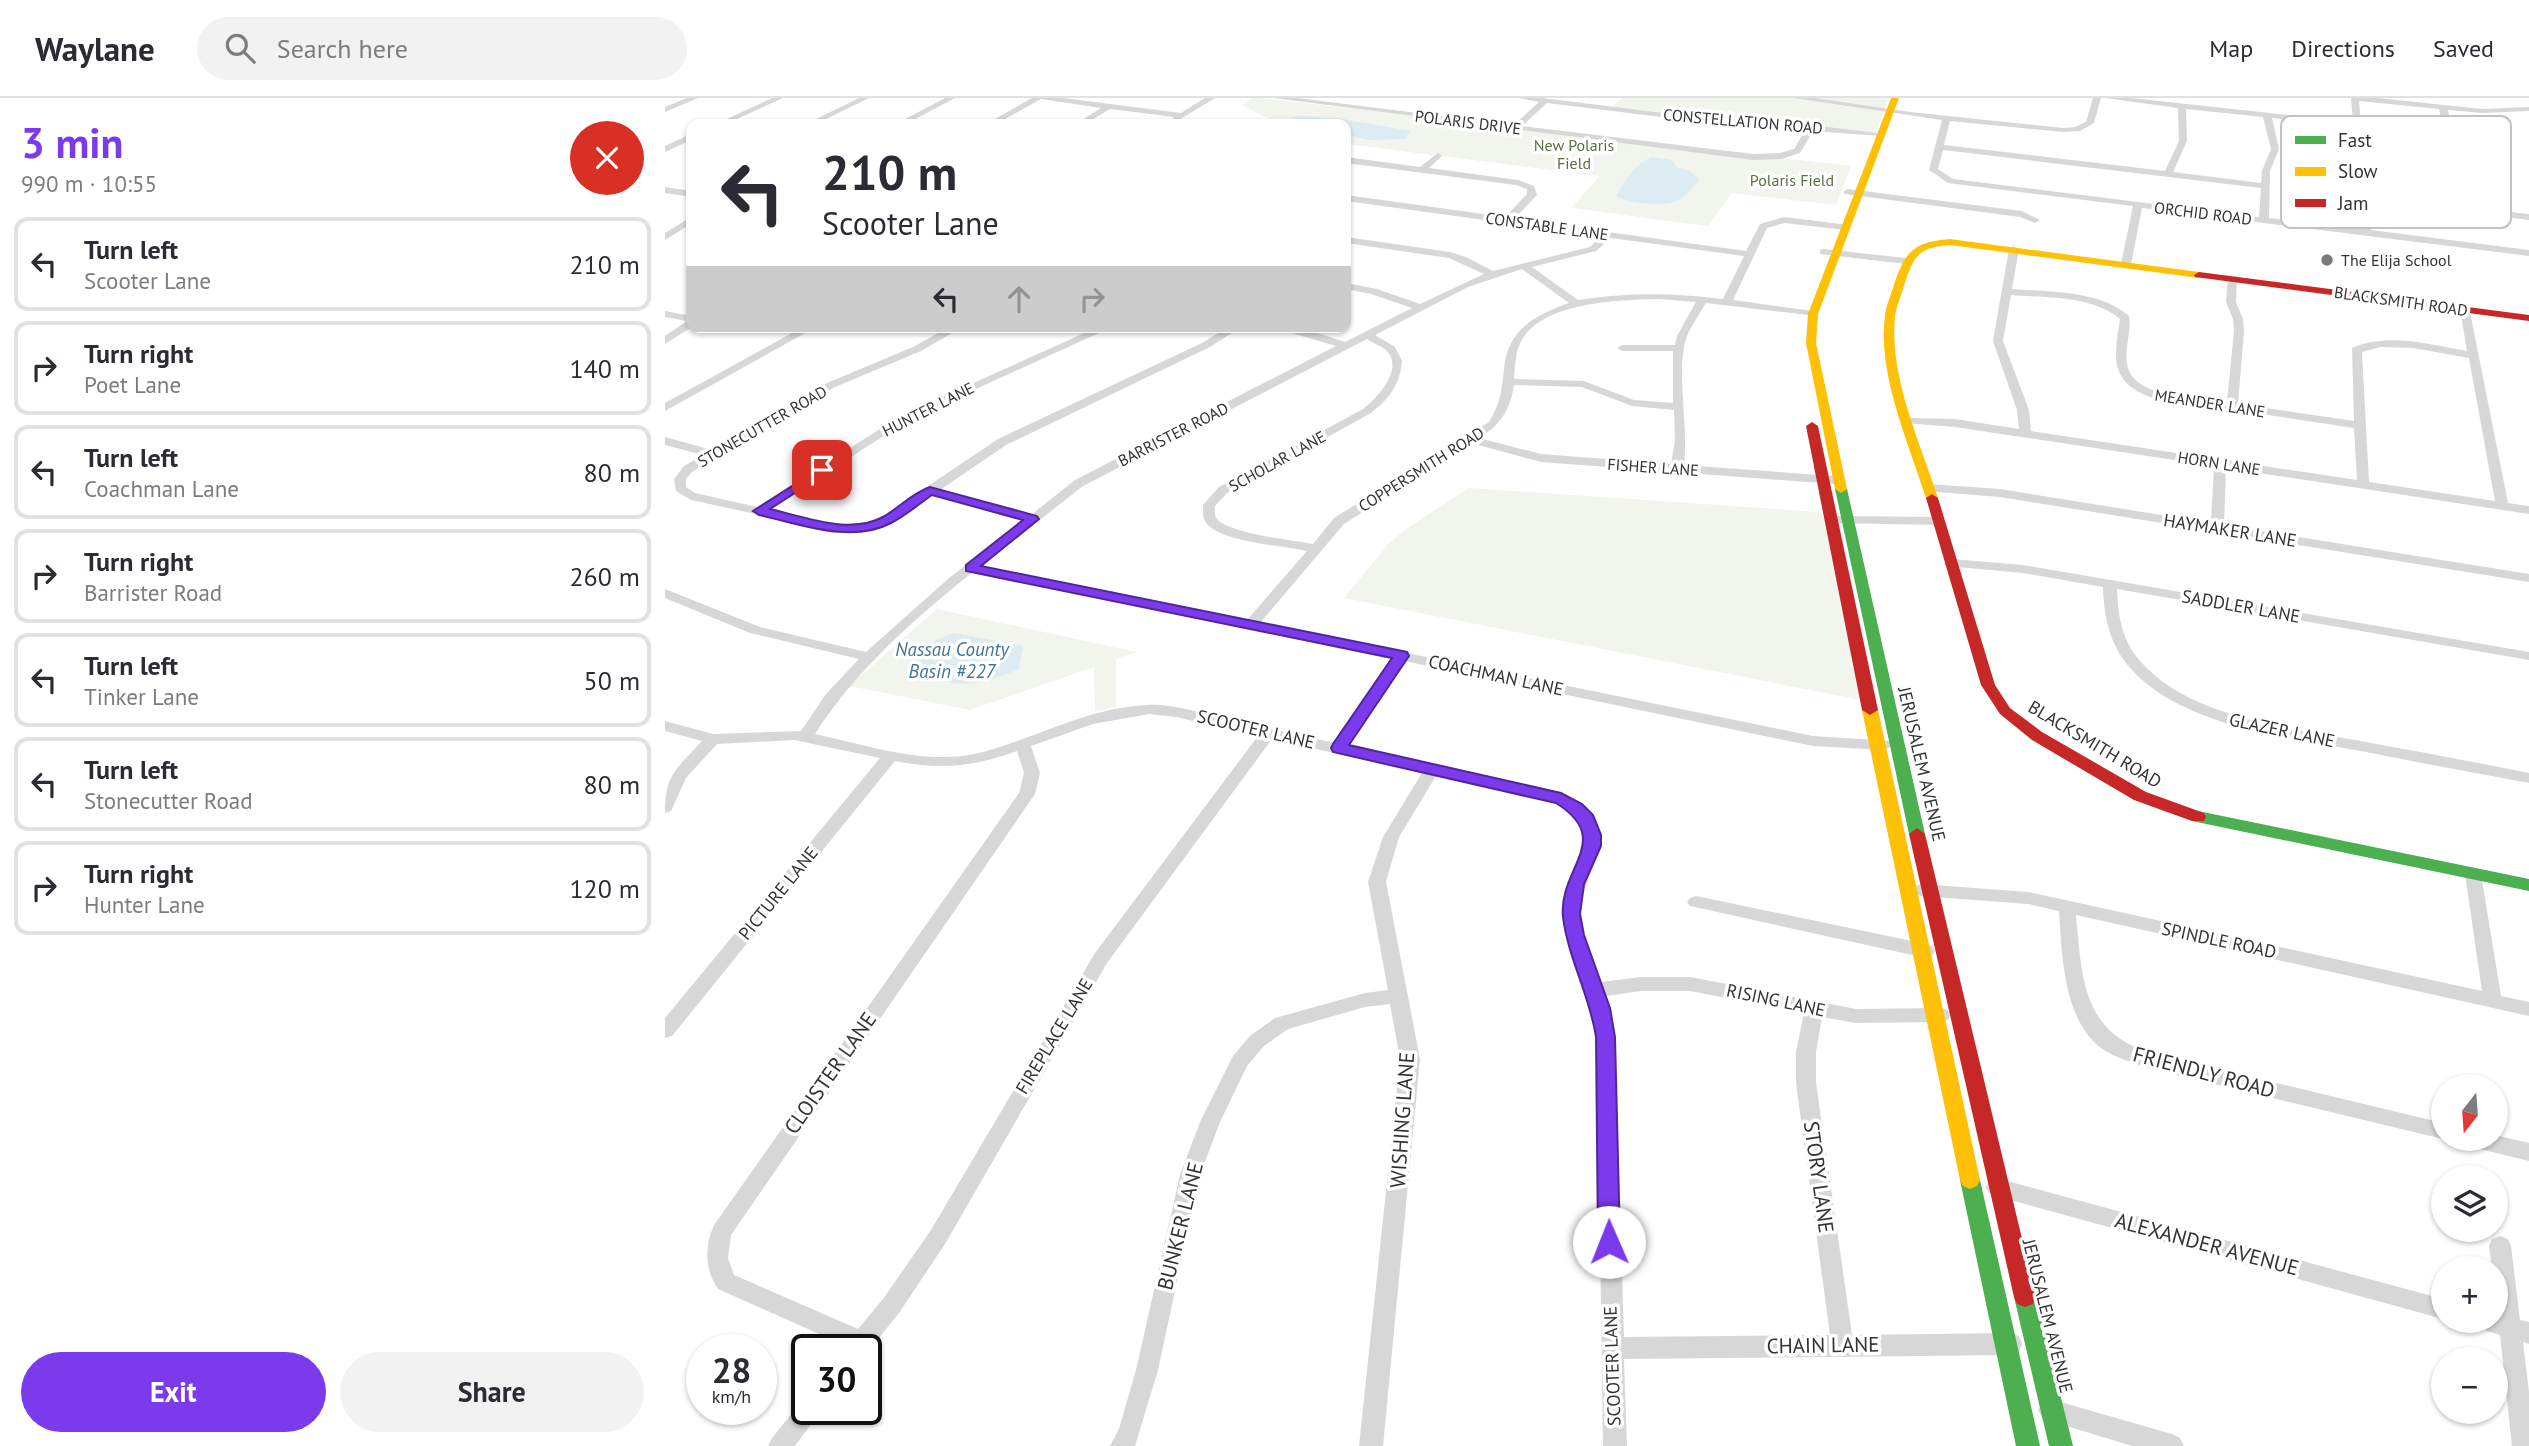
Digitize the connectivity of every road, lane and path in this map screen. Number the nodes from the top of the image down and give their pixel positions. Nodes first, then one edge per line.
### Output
1 (694, 98) edge
2 (779, 98) edge
3 (865, 98) edge
4 (951, 98) edge
5 (1038, 98) edge
6 (1045, 98) edge
7 (1211, 98) edge
8 (1277, 98) edge
9 (1522, 98) edge
10 (1622, 98) edge
11 (1798, 98) edge
12 (2097, 98) edge
13 (2109, 98) edge
14 (2355, 98) edge
15 (1545, 101) junction
16 (1887, 104) edge
17 (1109, 106) junction
18 (2182, 106) junction
19 (2443, 107) junction
20 (1612, 109) junction
21 (665, 110) edge
22 (2528, 110) edge
23 (2267, 115) junction
24 (1182, 116) junction
25 (2356, 116) edge
26 (2445, 116) edge
27 (2281, 117) edge
28 (1947, 118) junction
29 (731, 119) edge
30 (821, 119) edge
31 (910, 119) edge
32 (999, 119) edge
33 (1088, 119) edge
34 (1177, 119) edge
35 (1516, 127) junction
36 (1811, 127) junction
37 (1875, 133) junction
38 (686, 139) edge
39 (1939, 147) junction
40 (666, 149) edge
41 (686, 151) edge
42 (1438, 156) dead end
43 (1351, 161) edge
44 (1422, 170) junction
45 (2168, 174) junction
46 (2265, 186) junction
47 (665, 190) edge
48 (1853, 192) junction
49 (686, 193) edge
50 (1351, 199) edge
51 (2138, 205) junction
52 (2511, 215) edge
53 (2529, 217) edge
54 (1507, 220) junction
55 (2035, 220) dead end
56 (2264, 220) junction
57 (2281, 222) edge
58 (686, 223) edge
59 (1840, 226) junction
60 (2327, 228) edge
61 (2366, 228) edge
62 (2366, 233) junction
63 (1608, 235) junction
64 (665, 237) edge
65 (1351, 241) edge
66 (2014, 249) junction
67 (1829, 253) junction
68 (2529, 253) edge
69 (1749, 254) junction
70 (1906, 261) junction
71 (2126, 264) junction
72 (1524, 265) junction
73 (1492, 274) junction
74 (2233, 278) junction
75 (1351, 287) edge
76 (2006, 290) junction
77 (1702, 300) junction
78 (1576, 303) junction
79 (1726, 303) junction
80 (1419, 307) junction
81 (2465, 309) junction
82 (1806, 313) junction
83 (665, 314) edge
84 (2529, 318) edge
85 (686, 320) edge
86 (686, 325) edge
87 (800, 333) edge
88 (946, 333) edge
89 (1094, 333) edge
90 (1226, 333) edge
91 (1308, 333) edge
92 (1367, 335) junction
93 (665, 341) edge
94 (1346, 346) junction
95 (1622, 348) dead end
96 (1679, 348) junction
97 (2473, 355) junction
98 (1509, 382) junction
99 (1815, 404) junction
100 (1680, 407) junction
101 (2232, 407) junction
102 (665, 408) edge
103 (1909, 421) junction
104 (2359, 425) junction
105 (2025, 434) junction
106 (1470, 439) junction
107 (665, 440) edge
108 (713, 454) junction
109 (2220, 463) junction
110 (1677, 468) junction
111 (1823, 479) junction
112 (1840, 480) junction
113 (2363, 485) junction
114 (1929, 488) junction
115 (930, 491) junction
116 (2503, 506) junction
117 (2529, 510) edge
118 (759, 511) junction
119 (1033, 519) junction
120 (1840, 520) junction
121 (1938, 521) junction
122 (2217, 528) junction
123 (1314, 548) junction
124 (1951, 563) junction
125 (971, 568) junction
126 (2529, 578) edge
127 (2110, 584) junction
128 (665, 593) edge
129 (1251, 625) junction
130 (1401, 656) junction
131 (2529, 656) edge
132 (869, 657) junction
133 (665, 726) edge
134 (1268, 733) junction
135 (805, 737) junction
136 (713, 739) junction
137 (1022, 744) junction
138 (1898, 744) junction
139 (1877, 745) junction
140 (1339, 748) junction
141 (891, 755) junction
142 (1432, 769) junction
143 (2529, 778) edge
144 (665, 807) edge
145 (2473, 874) junction
146 (2529, 885) edge
147 (1907, 889) junction
148 (1931, 891) junction
149 (1696, 902) dead end
150 (2067, 907) junction
151 (1919, 950) junction
152 (1946, 956) junction
153 (1595, 990) junction
154 (1400, 995) junction
155 (2493, 1001) junction
156 (1814, 1009) junction
157 (2529, 1009) edge
158 (1957, 1014) junction
159 (1933, 1015) junction
160 (665, 1031) edge
161 (2431, 1128) edge
162 (2508, 1147) edge
163 (2529, 1152) edge
164 (1970, 1184) junction
165 (1996, 1187) junction
166 (2500, 1247) dead end
167 (2431, 1306) edge
168 (2519, 1330) edge
169 (834, 1334) edge
170 (869, 1334) edge
171 (2005, 1344) junction
172 (2035, 1344) junction
173 (1842, 1345) junction
174 (1612, 1348) junction
175 (2052, 1410) junction
176 (2020, 1411) junction
177 (797, 1425) edge
178 (780, 1446) edge
179 (1122, 1446) edge
180 (1371, 1446) edge
181 (1615, 1446) edge
182 (2028, 1446) edge
183 (2061, 1446) edge
184 (2172, 1446) edge
185 (2524, 1446) edge

1 - 21 street
2 - 29 street
3 - 30 street
4 - 31 street
5 - 32 street
6 - 17 street
7 - 24 street
8 - 35 street, POLARIS DRIVE
9 - 15 street, CONSTELLATION ROAD
10 - 20 street
11 - 16 street
12 - 28 street
13 - 18 street
14 - 19 street
14 - 25 street
15 - 20 street, CONSTELLATION ROAD
15 - 35 street
16 - 28 street
16 - 37 main road, JERUSALEM AVENUE
17 - 24 street
17 - 33 street
18 - 23 street
18 - 45 street
19 - 22 street
19 - 26 street
20 - 36 street, CONSTELLATION ROAD
23 - 27 street
23 - 46 street
24 - 34 street
28 - 39 street, ORCHID ROAD
35 - 36 street, POLARIS DRIVE
36 - 37 street, CONSTELLATION ROAD
37 - 48 main road, JERUSALEM AVENUE
38 - 40 street
39 - 45 street
39 - 51 street, ORCHID ROAD
40 - 41 street
42 - 44 street
43 - 44 street
44 - 54 street
45 - 46 street
46 - 56 street
47 - 49 street
48 - 55 street
48 - 59 main road, JERUSALEM AVENUE
50 - 54 street, CONSTABLE LANE
51 - 56 street, ORCHID ROAD
51 - 71 street
52 - 53 street
54 - 63 street, CONSTABLE LANE
56 - 57 street, ORCHID ROAD
58 - 64 street
59 - 67 main road, JERUSALEM AVENUE
59 - 69 street
60 - 62 street, ORCHID ROAD
61 - 62 street
62 - 68 street, ORCHID ROAD
63 - 69 street, CONSTABLE LANE
63 - 72 street, BARRISTER ROAD
65 - 73 street
66 - 70 main road, BLACKSMITH ROAD
66 - 71 main road, BLACKSMITH ROAD
66 - 76 street
67 - 70 street
67 - 82 main road, JERUSALEM AVENUE
69 - 79 street
70 - 103 main road, BLACKSMITH ROAD
71 - 74 main road, BLACKSMITH ROAD
72 - 73 street, BARRISTER ROAD
72 - 78 street
73 - 80 street, BARRISTER ROAD
74 - 81 main road, BLACKSMITH ROAD
74 - 101 street
75 - 80 street
76 - 101 street, MEANDER LANE
76 - 105 street
77 - 78 street, COPPERSMITH ROAD
77 - 79 street, COPPERSMITH ROAD
77 - 96 street
78 - 98 street, COPPERSMITH ROAD
79 - 82 street, COPPERSMITH ROAD
80 - 92 street, BARRISTER ROAD
81 - 84 main road, BLACKSMITH ROAD
81 - 97 street
82 - 99 main road, JERUSALEM AVENUE
83 - 85 street
86 - 93 street
87 - 102 street
88 - 108 street, STONECUTTER ROAD
89 - 118 street, HUNTER LANE
90 - 115 street, STONECUTTER ROAD
91 - 94 street
92 - 94 street, BARRISTER ROAD
92 - 123 street, SCHOLAR LANE
94 - 119 street, BARRISTER ROAD
95 - 96 street
96 - 100 street
97 - 104 street
97 - 116 street
98 - 100 street
98 - 106 street, COPPERSMITH ROAD
99 - 111 main road, JERUSALEM AVENUE
99 - 112 main road, JERUSALEM AVENUE
100 - 110 street
101 - 104 street, MEANDER LANE
103 - 105 street, HORN LANE
103 - 114 main road, BLACKSMITH ROAD
104 - 113 street
105 - 109 street, HORN LANE
106 - 110 street, FISHER LANE
106 - 123 street, COPPERSMITH ROAD
107 - 108 street
108 - 118 street, STONECUTTER ROAD
109 - 113 street, HORN LANE
109 - 122 street
110 - 111 street, FISHER LANE
111 - 112 street, FISHER LANE
111 - 120 main road, JERUSALEM AVENUE
112 - 120 main road, JERUSALEM AVENUE
113 - 116 street, HORN LANE
114 - 121 main road, BLACKSMITH ROAD
114 - 122 street, HAYMAKER LANE
115 - 118 street, STONECUTTER ROAD
115 - 119 street
116 - 117 street, HORN LANE
119 - 125 street, BARRISTER ROAD
120 - 121 street
120 - 138 main road, JERUSALEM AVENUE
120 - 139 main road, JERUSALEM AVENUE
121 - 124 main road, BLACKSMITH ROAD
122 - 126 street, HAYMAKER LANE
123 - 129 street, COPPERSMITH ROAD
124 - 127 street, SADDLER LANE
124 - 145 main road, BLACKSMITH ROAD
125 - 129 street, COACHMAN LANE
125 - 132 street, BARRISTER ROAD
127 - 131 street, SADDLER LANE
127 - 143 street, GLAZER LANE
128 - 132 street
129 - 130 street, COACHMAN LANE
130 - 139 street, COACHMAN LANE
130 - 140 street
132 - 135 street, BARRISTER ROAD
133 - 136 street, SCOOTER LANE
134 - 137 street, SCOOTER LANE
134 - 140 street, SCOOTER LANE
134 - 170 street, FIREPLACE LANE
135 - 136 street, SCOOTER LANE
135 - 141 street, SCOOTER LANE
136 - 144 street
137 - 141 street, SCOOTER LANE
137 - 169 street, CLOISTER LANE
138 - 139 street, COACHMAN LANE
138 - 148 main road, JERUSALEM AVENUE
139 - 147 main road, JERUSALEM AVENUE
140 - 142 street, SCOOTER LANE
141 - 160 street, PICTURE LANE
142 - 153 street, SCOOTER LANE
142 - 154 street, WISHING LANE
145 - 146 main road, BLACKSMITH ROAD
145 - 155 street
147 - 148 street, SPINDLE ROAD
147 - 151 main road, JERUSALEM AVENUE
148 - 150 street, SPINDLE ROAD
148 - 152 main road, JERUSALEM AVENUE
149 - 151 street
150 - 155 street, SPINDLE ROAD
150 - 161 street, FRIENDLY ROAD
151 - 152 street
151 - 159 main road, JERUSALEM AVENUE
152 - 158 main road, JERUSALEM AVENUE
153 - 156 street, RISING LANE
153 - 174 street, SCOOTER LANE
154 - 179 street, BUNKER LANE
154 - 180 street, WISHING LANE
155 - 157 street, SPINDLE ROAD
156 - 159 street, RISING LANE
156 - 173 street, STORY LANE
158 - 159 street, RISING LANE
158 - 165 main road, JERUSALEM AVENUE
159 - 164 main road, JERUSALEM AVENUE
162 - 163 street
164 - 165 street, ALEXANDER AVENUE
164 - 171 main road, JERUSALEM AVENUE
165 - 167 street, ALEXANDER AVENUE
165 - 172 main road, JERUSALEM AVENUE
166 - 168 street
168 - 185 street
171 - 172 street, CHAIN LANE
171 - 173 street, CHAIN LANE
171 - 176 main road, JERUSALEM AVENUE
172 - 175 main road, JERUSALEM AVENUE
173 - 174 street, CHAIN LANE
174 - 181 street, SCOOTER LANE
175 - 176 street
175 - 183 main road, JERUSALEM AVENUE
175 - 184 street
176 - 182 main road, JERUSALEM AVENUE
177 - 178 street

